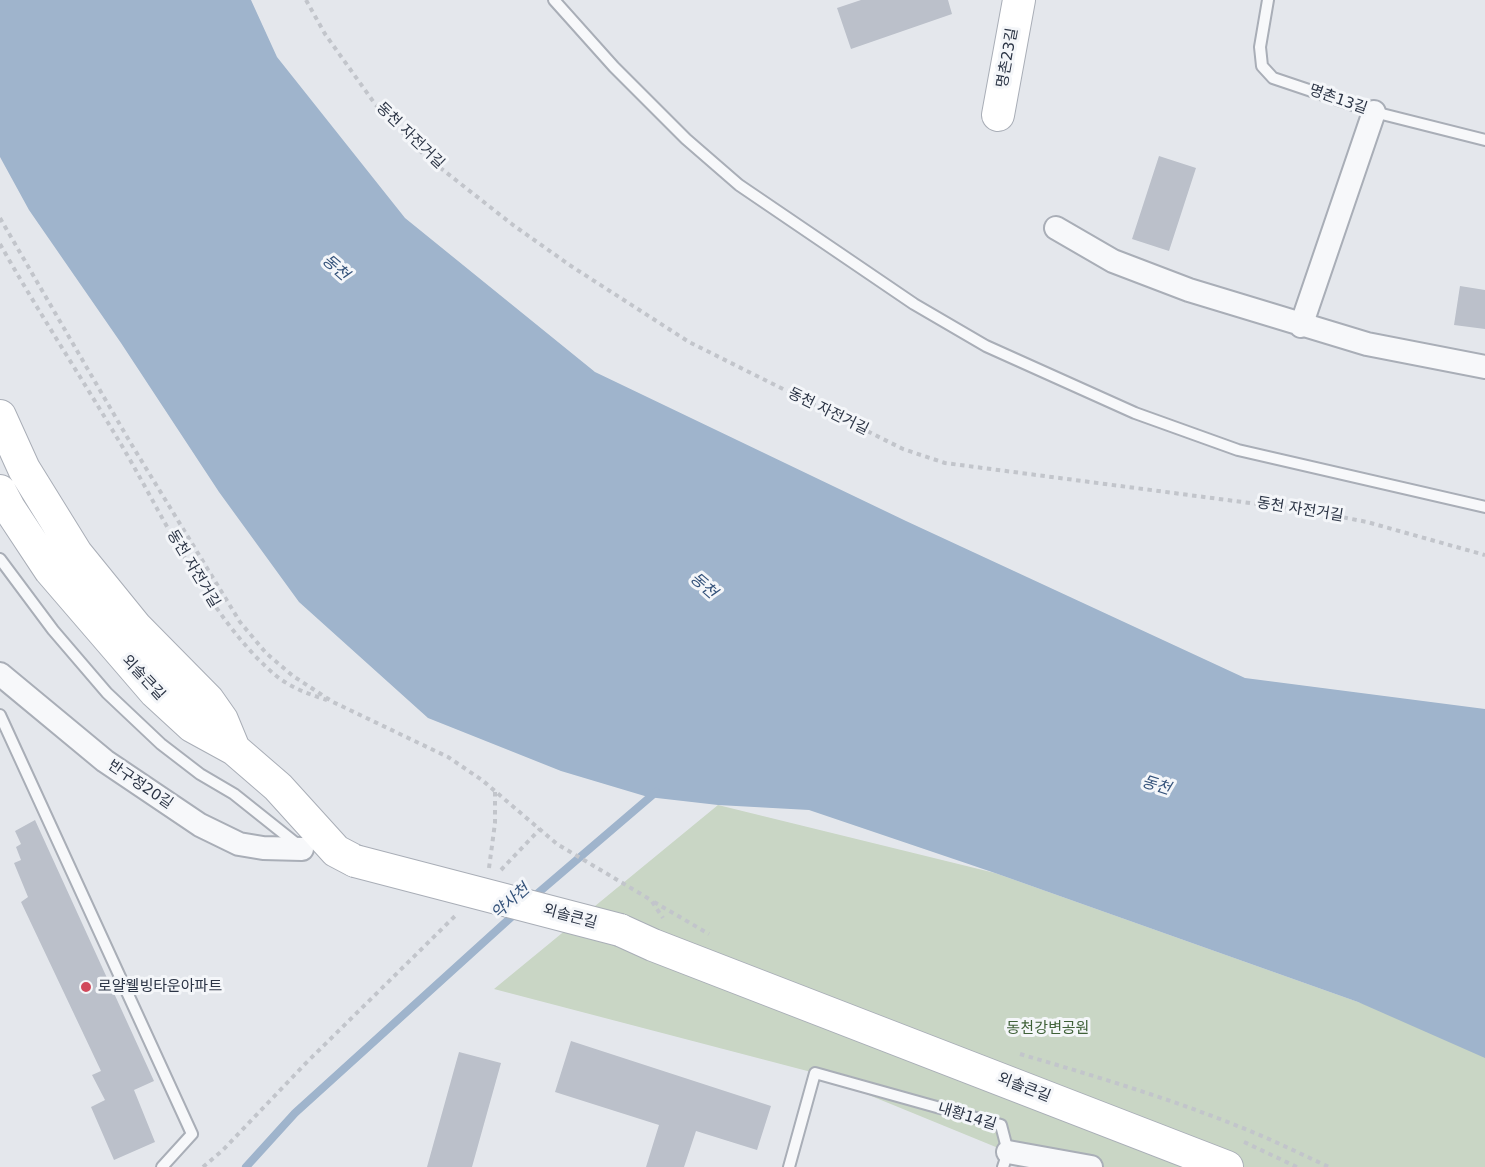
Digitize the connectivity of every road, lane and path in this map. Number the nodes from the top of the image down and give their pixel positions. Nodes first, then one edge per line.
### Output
1 (306, 0) edge
2 (554, 0) edge
3 (1019, 0) edge
4 (1268, 0) edge
5 (1374, 112) junction
6 (998, 115) dead end
7 (1485, 140) edge
8 (0, 218) edge
9 (1056, 228) dead end
10 (0, 244) edge
11 (1301, 326) junction
12 (1485, 367) edge
13 (0, 416) edge
14 (0, 491) edge
15 (1485, 507) edge
16 (1485, 555) edge
17 (0, 559) edge
18 (0, 674) edge
19 (333, 702) junction
20 (0, 716) edge
21 (234, 749) junction
22 (495, 790) junction
23 (540, 829) junction
24 (326, 852) junction
25 (487, 875) dead end
26 (495, 876) dead end
27 (456, 915) dead end
28 (716, 937) dead end
29 (1018, 1053) dead end
30 (1006, 1159) edge
31 (162, 1167) edge
32 (203, 1167) edge
33 (789, 1167) edge
34 (1091, 1167) edge
35 (1227, 1167) edge
36 (1329, 1167) edge

1 - 16 path, 동천 자전거길
2 - 15 lane
3 - 6 street, 명촌23길
4 - 5 lane, 명촌13길
5 - 7 lane, 명촌13길
5 - 11 street
8 - 19 path
9 - 11 street
10 - 19 path, 동천 자전거길
11 - 12 street
13 - 21 street
14 - 21 street, 외솔큰길
17 - 24 lane
18 - 24 street, 반구정20길
19 - 22 path
20 - 31 lane
21 - 24 street, 외솔큰길
22 - 23 path
22 - 25 path
23 - 26 path
23 - 28 path
24 - 35 street, 외솔큰길, bridge
27 - 32 path
29 - 36 path
30 - 33 lane, 내황14길
30 - 34 street, 내황14길

